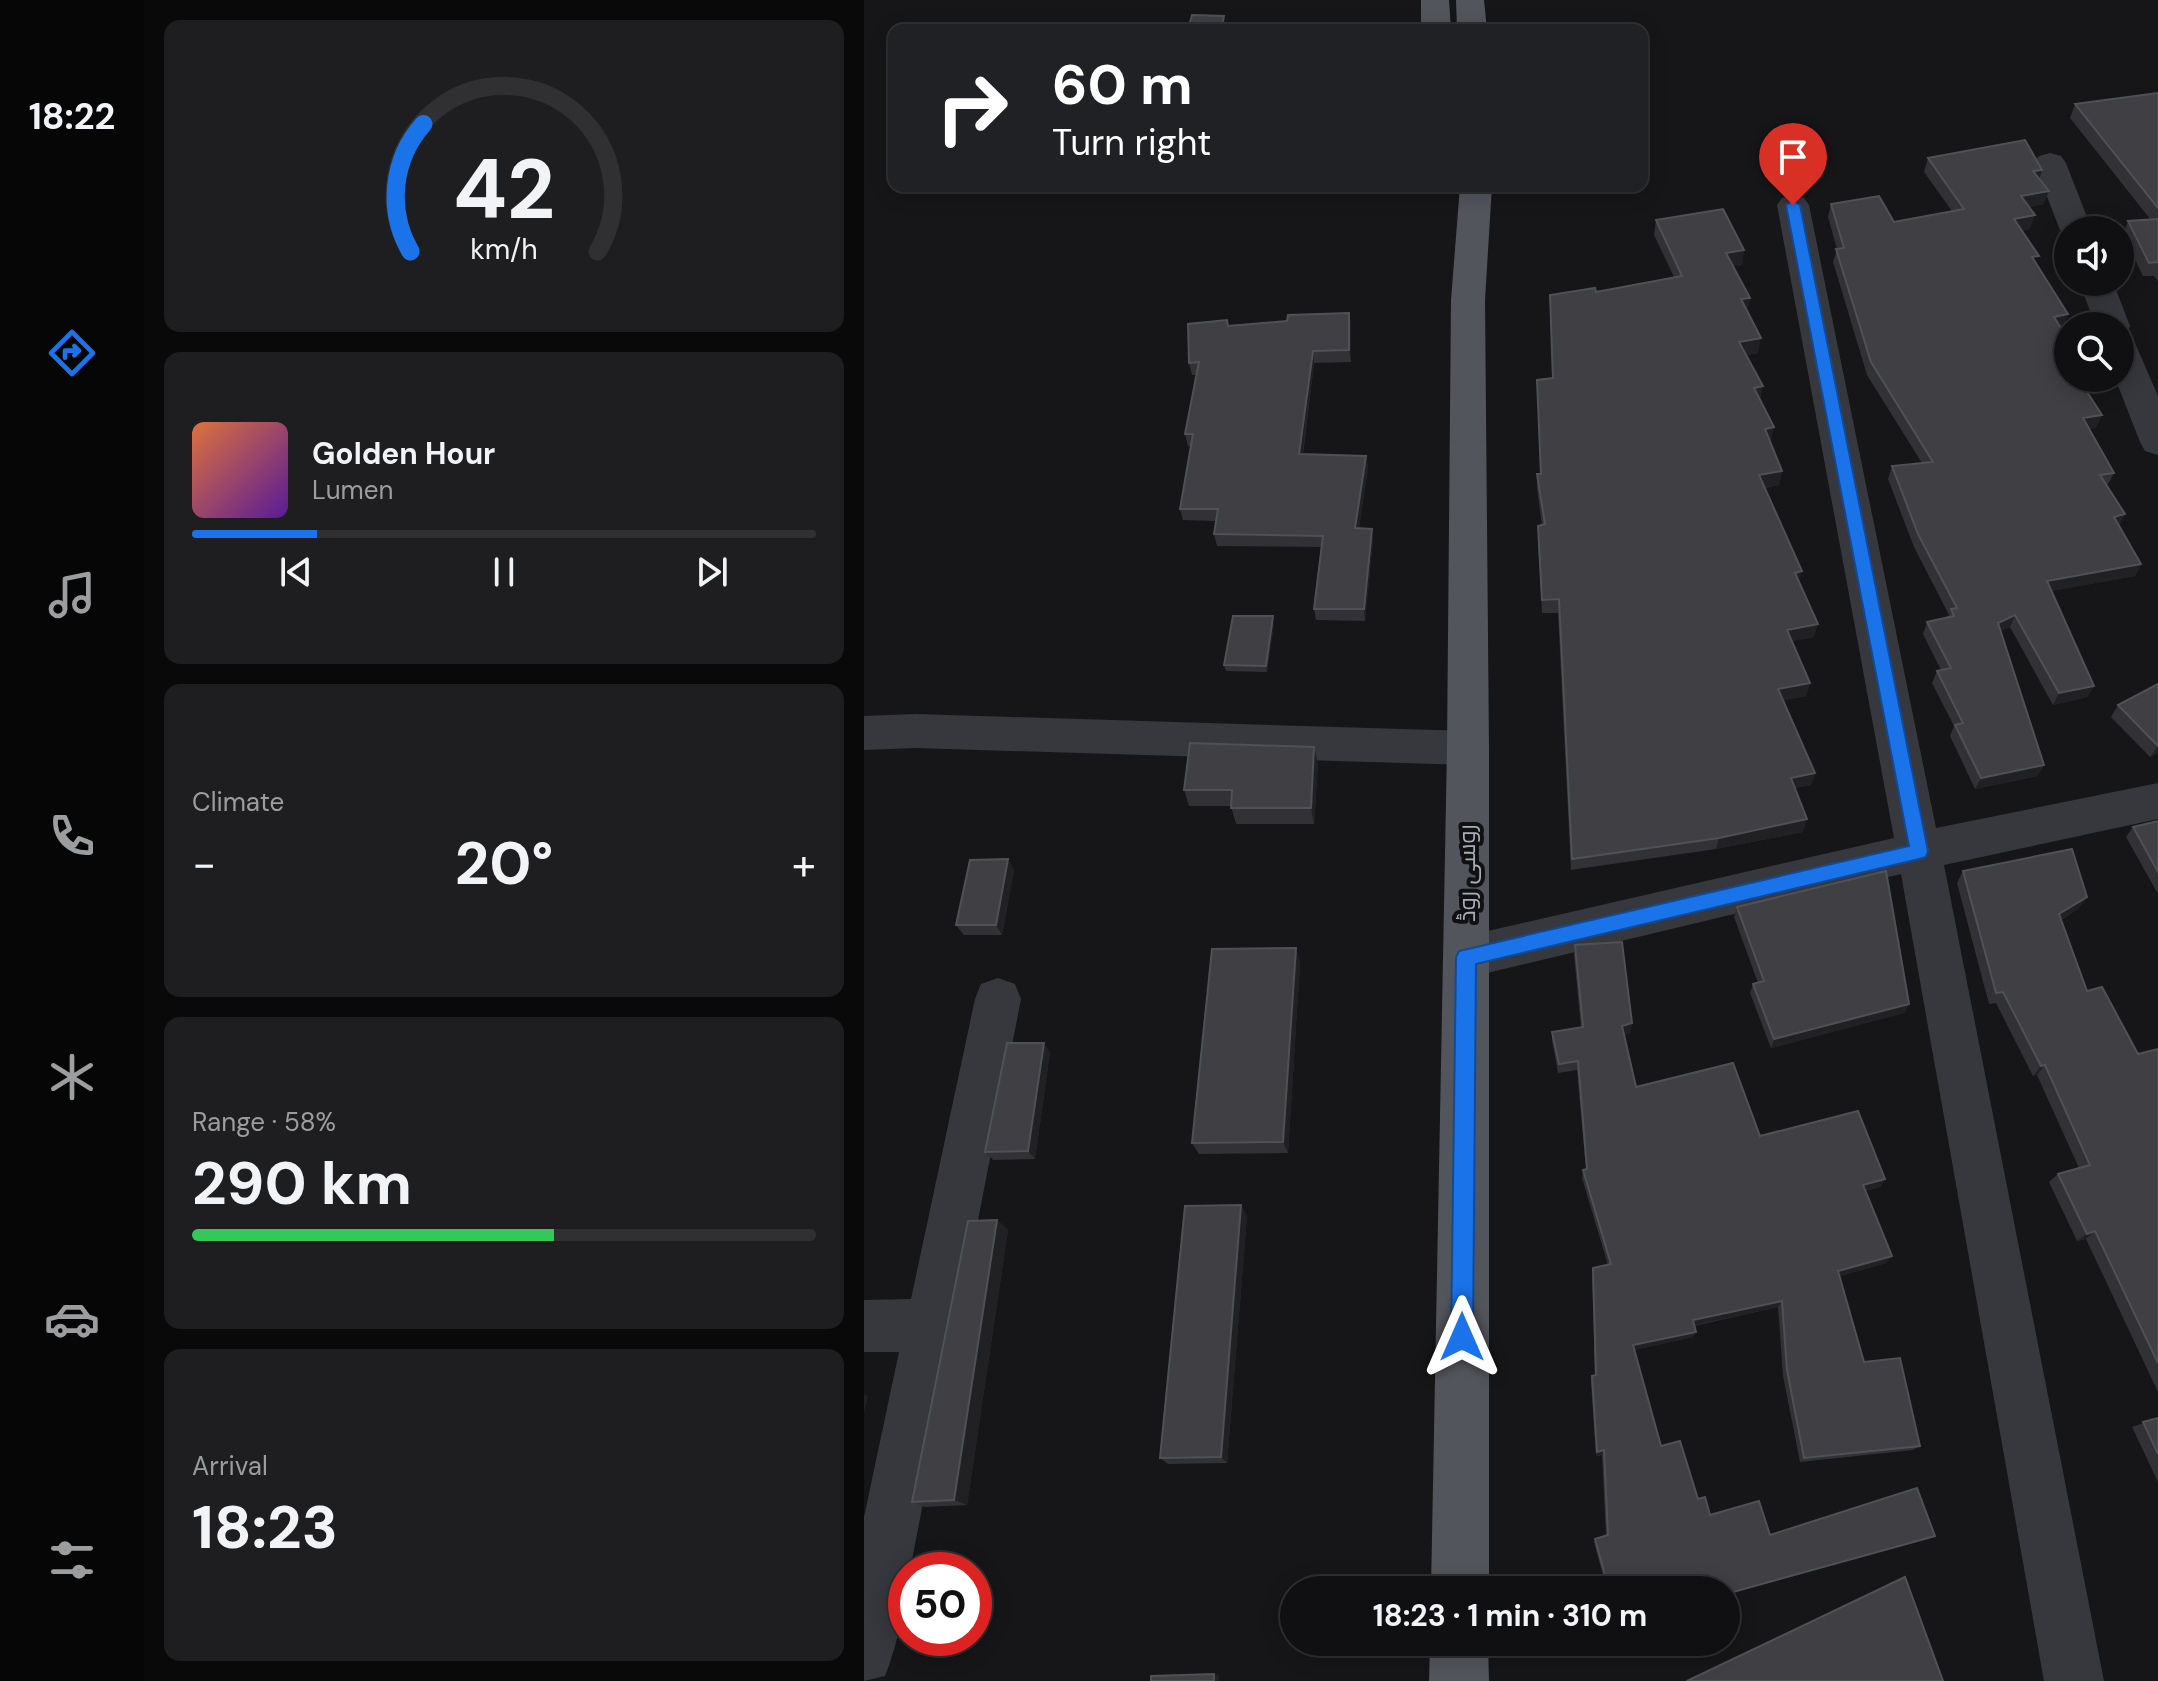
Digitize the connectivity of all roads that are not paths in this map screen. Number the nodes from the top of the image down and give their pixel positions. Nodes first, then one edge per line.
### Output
1 (1435, 0) edge
2 (1470, 0) edge
3 (1436, 24) edge
4 (1472, 24) edge
5 (2050, 163) dead end
6 (1451, 192) edge
7 (1476, 192) edge
8 (1793, 205) dead end
9 (2071, 216) edge
10 (1468, 300) junction
11 (2134, 380) edge
12 (2158, 442) edge
13 (864, 733) edge
14 (1468, 748) junction
15 (2158, 801) edge
16 (1919, 851) junction
17 (1466, 957) junction
18 (998, 999) dead end
19 (931, 1325) junction
20 (864, 1326) edge
21 (1460, 1576) edge
22 (864, 1655) edge
23 (1459, 1656) edge
24 (1459, 1681) edge
25 (2074, 1681) edge

1 - 3 main road
2 - 4 main road
5 - 9 street
6 - 10 main road, روسی روڈ
7 - 10 main road, روسی روڈ
8 - 16 street
10 - 14 main road, روسی روڈ
11 - 12 street
13 - 14 street
14 - 17 main road, روسی روڈ
15 - 16 street
16 - 17 street
16 - 25 street
17 - 21 main road, روسی روڈ
18 - 19 street
19 - 20 street
19 - 22 street
23 - 24 main road

